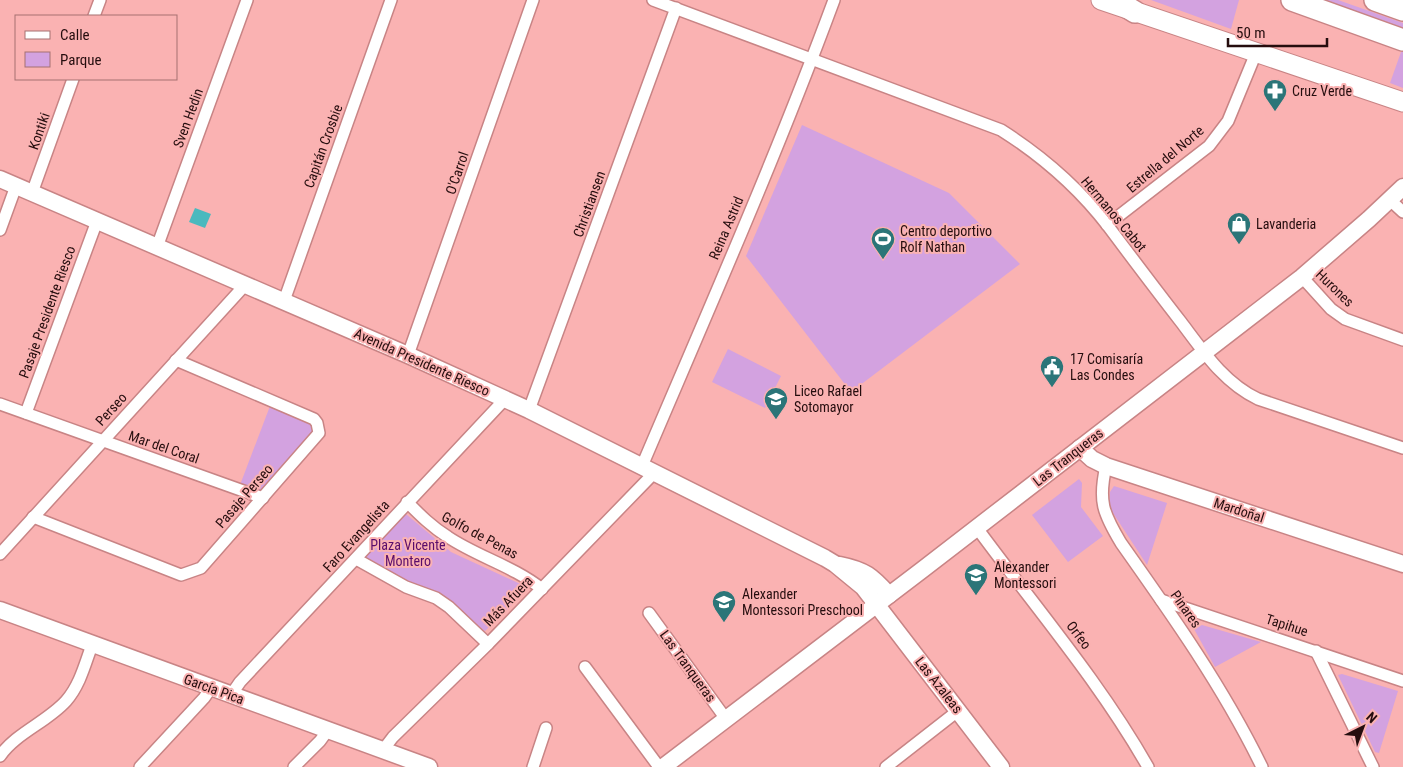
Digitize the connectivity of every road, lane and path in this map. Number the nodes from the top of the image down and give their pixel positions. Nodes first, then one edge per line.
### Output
1 (100, 0) edge
2 (246, 0) edge
3 (391, 0) edge
4 (533, 0) edge
5 (653, 0) edge
6 (834, 0) edge
7 (1101, 0) edge
8 (1116, 0) edge
9 (1292, 0) edge
10 (1374, 0) edge
11 (676, 8) junction
12 (1403, 10) edge
13 (1135, 12) junction
14 (94, 15) edge
15 (1403, 40) edge
16 (1256, 53) junction
17 (812, 59) junction
18 (73, 80) edge
19 (1403, 102) edge
20 (0, 179) edge
21 (16, 186) junction
22 (1403, 187) edge
23 (32, 193) junction
24 (1390, 200) junction
25 (1403, 212) edge
26 (97, 221) junction
27 (1107, 225) junction
28 (0, 230) edge
29 (157, 247) junction
30 (1302, 277) junction
31 (245, 285) junction
32 (284, 301) junction
33 (1403, 340) edge
34 (1204, 353) junction
35 (408, 355) junction
36 (176, 360) junction
37 (505, 399) junction
38 (0, 404) edge
39 (529, 410) junction
40 (26, 413) junction
41 (102, 441) junction
42 (1080, 448) junction
43 (1403, 448) edge
44 (1106, 466) junction
45 (649, 469) junction
46 (263, 498) junction
47 (407, 502) junction
48 (33, 517) junction
49 (977, 528) junction
50 (0, 554) edge
51 (356, 559) junction
52 (1403, 564) edge
53 (542, 588) junction
54 (882, 600) junction
55 (1161, 600) junction
56 (0, 610) edge
57 (649, 613) dead end
58 (488, 644) junction
59 (92, 645) junction
60 (1316, 651) junction
61 (585, 667) dead end
62 (1403, 681) edge
63 (211, 688) junction
64 (231, 695) junction
65 (959, 710) junction
66 (726, 719) junction
67 (546, 728) dead end
68 (328, 730) junction
69 (383, 750) junction
70 (0, 756) edge
71 (140, 767) edge
72 (294, 767) edge
73 (429, 767) edge
74 (533, 767) edge
75 (661, 767) edge
76 (886, 767) edge
77 (1001, 767) edge
78 (1148, 767) edge
79 (1262, 767) edge
80 (1373, 767) edge

1 - 14 street
2 - 29 street, Sven Hedin
3 - 32 street, Capitán Crosbie
4 - 35 street, O'Carrol
5 - 11 street, Hermanos Cabot
6 - 17 street, Reina Astrid
7 - 13 main road
8 - 13 highway
9 - 15 highway
10 - 12 highway
11 - 17 street, Hermanos Cabot
11 - 39 street, Christiansen
13 - 16 main road
16 - 19 main road
16 - 27 street, Estrella del Norte
17 - 27 street, Hermanos Cabot
17 - 45 street, Reina Astrid
18 - 23 street, Kontiki
20 - 21 main road, Avenida Presidente Riesco
21 - 23 main road, Avenida Presidente Riesco
21 - 28 street
22 - 24 main road, Las Tranqueras
23 - 26 main road, Avenida Presidente Riesco
24 - 25 street
24 - 30 main road, Las Tranqueras
26 - 29 main road, Avenida Presidente Riesco
26 - 40 street, Pasaje Presidente Riesco
27 - 34 street, Hermanos Cabot
29 - 31 main road, Avenida Presidente Riesco
30 - 33 street, Hurones
30 - 34 main road, Las Tranqueras
31 - 32 main road, Avenida Presidente Riesco
31 - 36 street, Perseo
32 - 35 main road, Avenida Presidente Riesco
34 - 42 main road, Las Tranqueras
34 - 43 street, Hermanos Cabot
35 - 37 main road, Avenida Presidente Riesco
36 - 41 street, Perseo
36 - 46 street, Pasaje Perseo
37 - 39 main road, Avenida Presidente Riesco
37 - 47 street, Faro Evangelista
38 - 40 street, Mar del Coral
39 - 45 main road, Avenida Presidente Riesco
40 - 41 street, Mar del Coral
41 - 46 street, Mar del Coral
41 - 48 street, Perseo
42 - 44 main road, Mardoñal
42 - 49 main road, Las Tranqueras
44 - 52 main road, Mardoñal
44 - 55 street, Pinares
45 - 53 street, Más Afuera
45 - 54 main road, Avenida Presidente Riesco
46 - 48 street, Pasaje Perseo
47 - 51 street, Faro Evangelista
47 - 53 street, Golfo de Penas
48 - 50 street, Perseo
49 - 54 main road, Las Tranqueras
49 - 78 street, Orfeo
51 - 58 street
51 - 64 street, Faro Evangelista
53 - 58 street, Más Afuera
54 - 65 main road, Las Azaleas
54 - 66 main road, Las Tranqueras
55 - 60 street, Tapihue
55 - 79 street, Pinares
56 - 59 main road, García Pica
57 - 66 street, Las Tranqueras
58 - 69 street, Más Afuera
59 - 63 main road, García Pica
59 - 70 street
60 - 62 street, Tapihue
60 - 80 street
61 - 75 street, Las Tranqueras
63 - 64 main road, García Pica
63 - 71 street
64 - 68 main road, García Pica
65 - 76 street
65 - 77 main road, Las Azaleas
66 - 75 main road, Las Tranqueras
67 - 74 street
68 - 69 main road, García Pica
68 - 72 street
69 - 73 main road, García Pica

